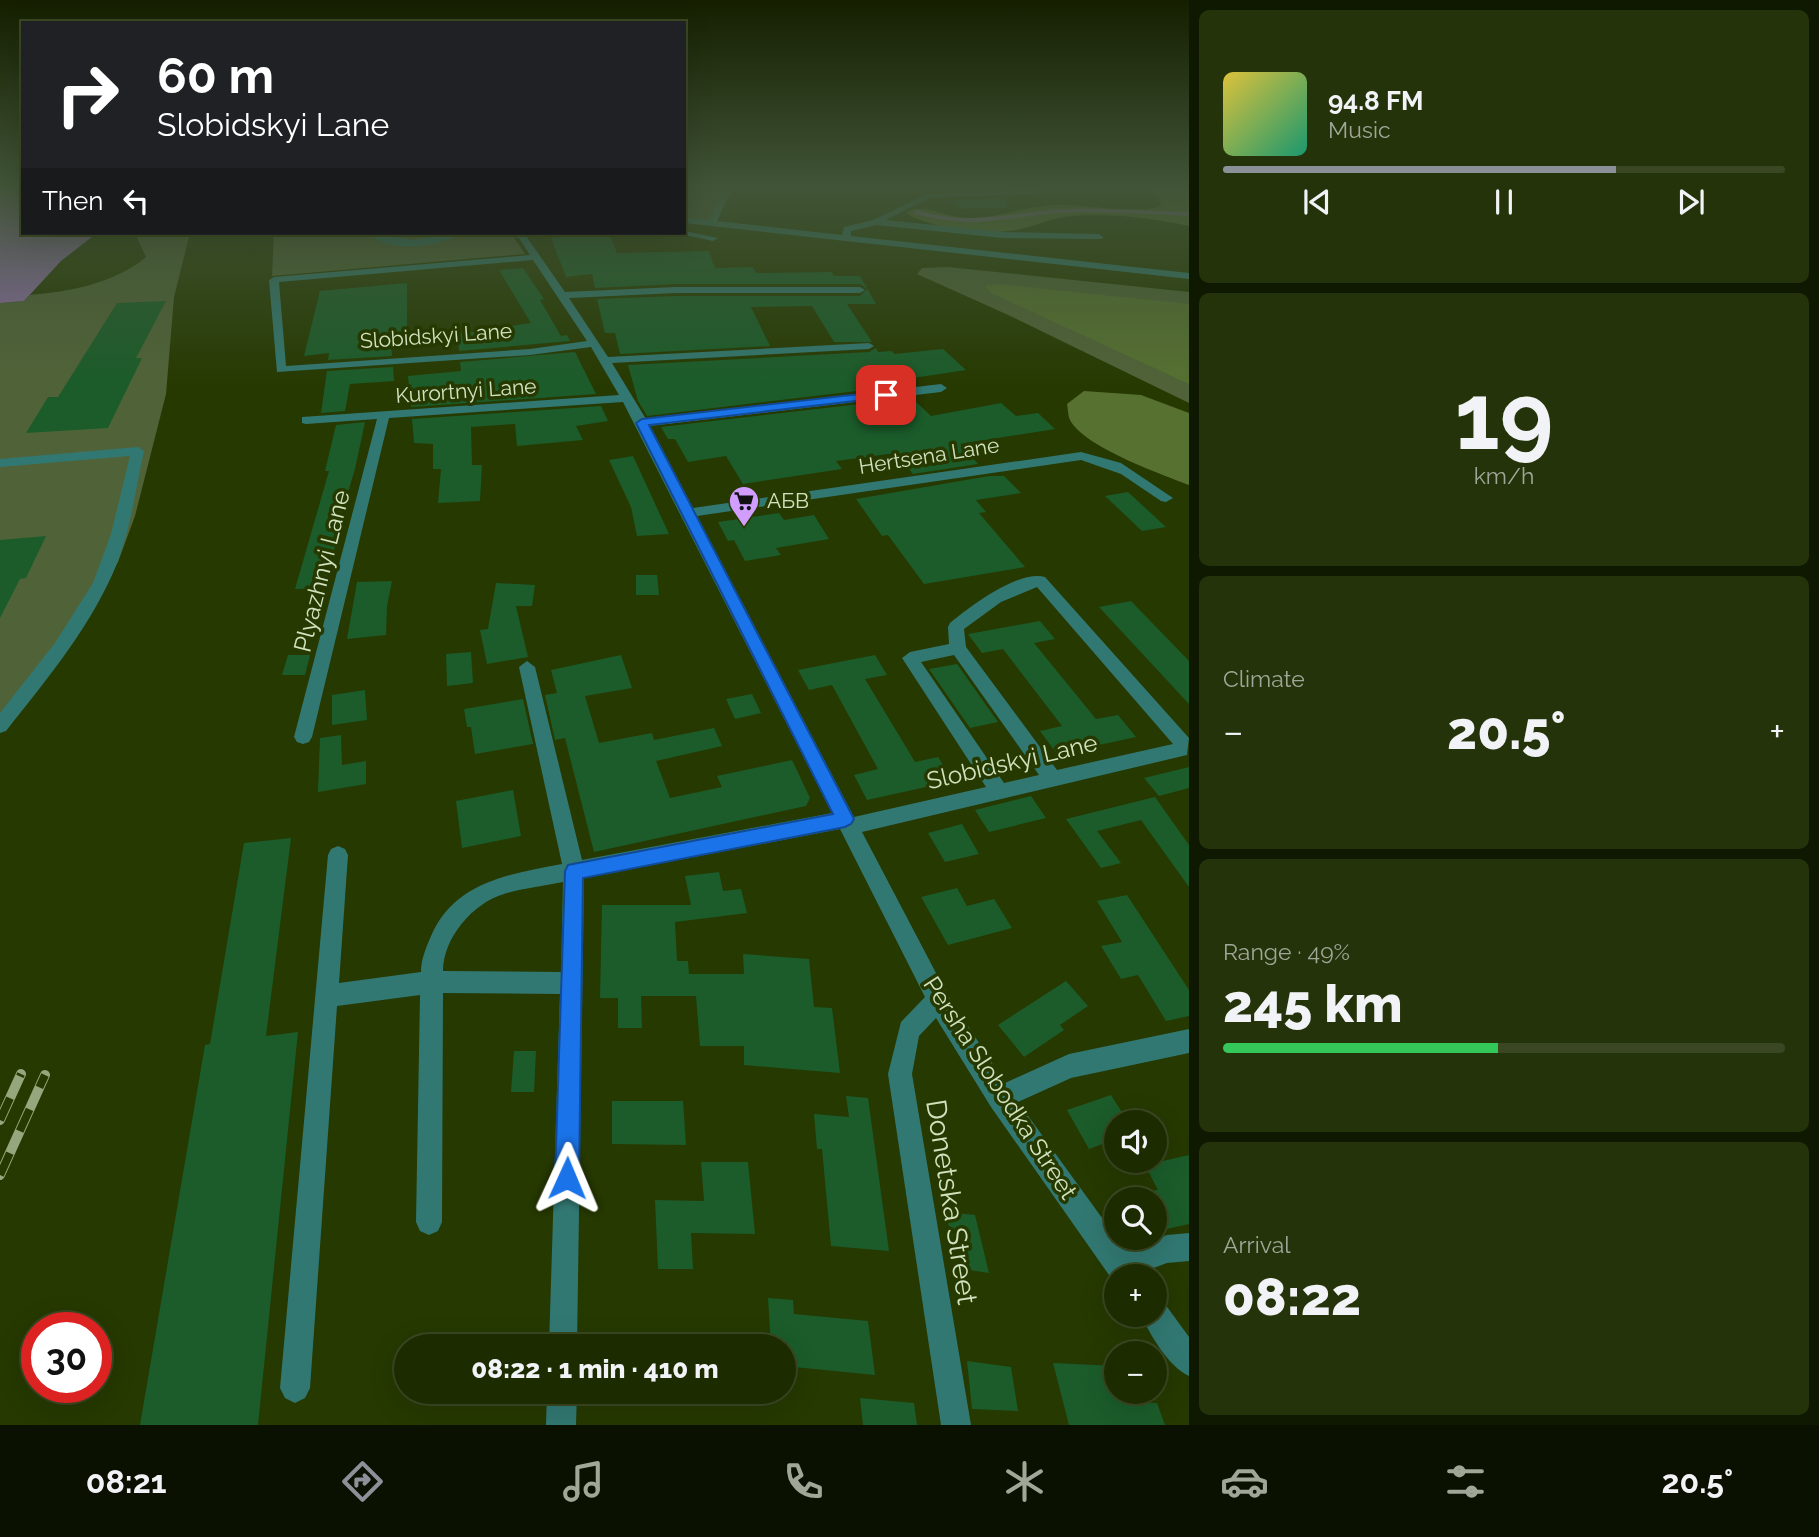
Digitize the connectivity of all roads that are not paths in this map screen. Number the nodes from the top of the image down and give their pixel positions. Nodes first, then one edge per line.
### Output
1 (1000, 254) edge
2 (536, 257) joint
3 (1189, 276) edge
4 (860, 290) dead end
5 (562, 295) junction
6 (594, 343) junction
7 (869, 346) dead end
8 (605, 360) junction
9 (941, 388) dead end
10 (628, 398) junction
11 (384, 415) junction
12 (306, 420) dead end
13 (642, 423) junction
14 (0, 463) edge
15 (1166, 498) dead end
16 (688, 513) junction
17 (958, 648) junction
18 (527, 667) dead end
19 (8, 707) edge
20 (0, 726) edge
21 (303, 737) dead end
22 (1053, 779) junction
23 (999, 792) junction
24 (847, 823) junction
25 (338, 855) dead end
26 (574, 871) junction
27 (431, 982) junction
28 (572, 983) junction
29 (326, 996) junction
30 (938, 1000) junction
31 (1189, 1041) edge
32 (1000, 1098) junction
33 (429, 1222) dead end
34 (1189, 1247) edge
35 (1119, 1264) edge
36 (1138, 1264) edge
37 (1164, 1327) edge
38 (563, 1334) edge
39 (1189, 1361) edge
40 (295, 1388) dead end
41 (562, 1404) edge
42 (561, 1425) edge
43 (956, 1425) edge

1 - 3 street
2 - 5 street, Persha Slobodka Street
2 - 6 street, Slobidskyi Lane
4 - 5 street
5 - 6 street, Persha Slobodka Street
6 - 8 street, Persha Slobodka Street
7 - 8 street
8 - 10 street, Persha Slobodka Street
9 - 13 street
10 - 11 street, Kurortnyi Lane
10 - 13 street, Persha Slobodka Street
11 - 12 street, Kurortnyi Lane
11 - 21 street, Plyazhnyi Lane
13 - 16 street, Persha Slobodka Street
14 - 19 street
15 - 16 street, Hertsena Lane
16 - 24 street, Persha Slobodka Street
17 - 22 street
17 - 22 street, Slobidskyi Lane
17 - 23 street
18 - 26 street
19 - 20 street
22 - 23 street, Slobidskyi Lane
23 - 24 street, Slobidskyi Lane
24 - 26 street, Slobidskyi Lane
24 - 30 street, Persha Slobodka Street
25 - 29 street
26 - 27 street, Slobidskyi Lane
26 - 28 street
27 - 28 street
27 - 29 street
27 - 33 street, Slobidskyi Lane
28 - 38 street
29 - 40 street
30 - 32 street, Persha Slobodka Street
30 - 43 street, Donetska Street
31 - 32 street
32 - 35 street, Persha Slobodka Street
34 - 36 street
37 - 39 street
41 - 42 street

